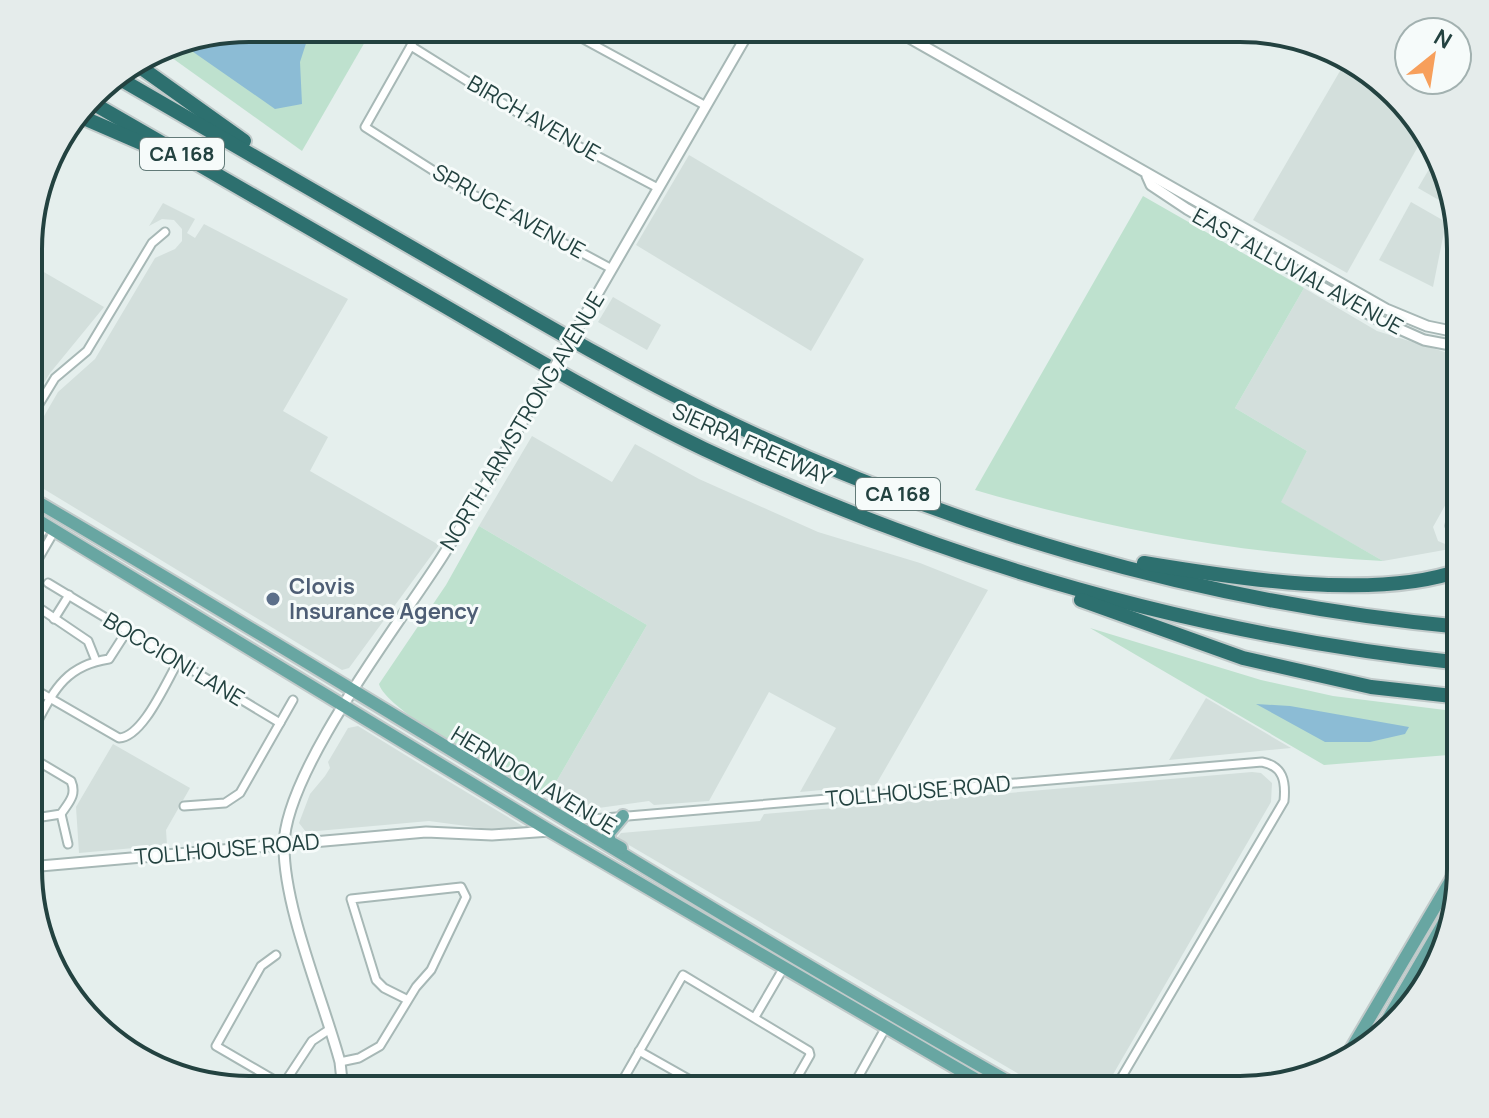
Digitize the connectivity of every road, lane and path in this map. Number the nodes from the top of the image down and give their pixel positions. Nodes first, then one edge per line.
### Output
1 (413, 42) edge
2 (589, 42) edge
3 (743, 42) edge
4 (916, 42) edge
5 (411, 46) junction
6 (145, 70) edge
7 (126, 83) edge
8 (99, 106) edge
9 (706, 106) junction
10 (87, 120) edge
11 (284, 174) junction
12 (1147, 176) junction
13 (658, 188) junction
14 (275, 208) junction
15 (165, 232) dead end
16 (612, 269) junction
17 (1447, 329) edge
18 (1447, 344) edge
19 (42, 399) edge
20 (42, 505) edge
21 (42, 523) edge
22 (980, 523) junction
23 (51, 528) junction
24 (42, 539) edge
25 (42, 549) edge
26 (1447, 573) edge
27 (163, 575) junction
28 (1026, 575) junction
29 (48, 583) dead end
30 (69, 595) junction
31 (42, 610) edge
32 (54, 619) junction
33 (1447, 624) edge
34 (127, 631) junction
35 (96, 661) junction
36 (1447, 661) edge
37 (178, 662) junction
38 (353, 692) junction
39 (42, 693) edge
40 (1447, 695) edge
41 (51, 698) junction
42 (293, 700) dead end
43 (345, 706) junction
44 (42, 714) edge
45 (280, 723) junction
46 (432, 760) junction
47 (42, 764) edge
48 (184, 806) dead end
49 (61, 814) junction
50 (623, 816) junction
51 (42, 817) edge
52 (564, 821) junction
53 (550, 831) junction
54 (68, 844) dead end
55 (284, 845) junction
56 (579, 848) junction
57 (42, 866) edge
58 (643, 868) junction
59 (1446, 890) edge
60 (1434, 939) edge
61 (276, 955) dead end
62 (783, 969) junction
63 (408, 1000) junction
64 (1395, 1007) edge
65 (755, 1017) junction
66 (888, 1021) junction
67 (330, 1029) junction
68 (1367, 1032) edge
69 (639, 1051) junction
70 (340, 1062) junction
71 (268, 1076) edge
72 (289, 1076) edge
73 (342, 1076) edge
74 (625, 1076) edge
75 (683, 1076) edge
76 (799, 1076) edge
77 (859, 1076) edge
78 (972, 1076) edge
79 (999, 1076) edge
80 (1122, 1076) edge

1 - 5 street
2 - 9 street
3 - 9 street, NORTH ARMSTRONG AVENUE
4 - 12 street, EAST ALLUVIAL AVENUE
5 - 13 street, BIRCH AVENUE
5 - 16 street, SPRUCE AVENUE
6 - 11 highway
7 - 11 highway, SIERRA FREEWAY / CA 168
8 - 14 highway, SIERRA FREEWAY / CA 168
9 - 13 street, NORTH ARMSTRONG AVENUE
10 - 14 highway
11 - 22 highway, SIERRA FREEWAY / CA 168
12 - 17 street, EAST ALLUVIAL AVENUE
12 - 18 street, EAST ALLUVIAL AVENUE
13 - 16 street, NORTH ARMSTRONG AVENUE
14 - 28 highway, SIERRA FREEWAY / CA 168
15 - 19 street
16 - 38 street, NORTH ARMSTRONG AVENUE, bridge
20 - 27 main road, HERNDON AVENUE
21 - 23 main road, HERNDON AVENUE
22 - 26 highway
22 - 33 highway, SIERRA FREEWAY / CA 168
23 - 24 street
23 - 25 street
23 - 27 main road
23 - 43 main road, HERNDON AVENUE
27 - 38 main road, HERNDON AVENUE
28 - 36 highway, SIERRA FREEWAY / CA 168
28 - 40 highway
29 - 30 street, BOCCIONI LANE
30 - 32 street
30 - 34 street, BOCCIONI LANE
31 - 32 street, BOCCIONI LANE
32 - 35 street, BOCCIONI LANE
34 - 35 street
34 - 37 street, BOCCIONI LANE
35 - 41 street
37 - 41 street
37 - 45 street, BOCCIONI LANE
38 - 43 street, NORTH ARMSTRONG AVENUE
38 - 52 main road, HERNDON AVENUE
39 - 41 street
41 - 44 street
42 - 45 street
43 - 46 main road, HERNDON AVENUE
43 - 55 street, NORTH ARMSTRONG AVENUE
45 - 48 street
46 - 52 main road
46 - 53 main road, HERNDON AVENUE
47 - 49 street
49 - 51 street
49 - 54 street
50 - 52 street, TOLLHOUSE ROAD
50 - 58 main road
50 - 80 street, TOLLHOUSE ROAD
52 - 58 main road, HERNDON AVENUE
53 - 55 street, TOLLHOUSE ROAD
53 - 56 main road, HERNDON AVENUE
55 - 57 street, TOLLHOUSE ROAD
55 - 67 street, NORTH ARMSTRONG AVENUE
56 - 58 main road
56 - 62 main road, HERNDON AVENUE
58 - 66 main road, HERNDON AVENUE
59 - 68 main road
60 - 64 main road
61 - 71 street
62 - 65 street
62 - 66 main road, HERNDON AVENUE
63 - 63 street
63 - 70 street
65 - 69 street
65 - 76 street
66 - 77 street
66 - 78 main road, HERNDON AVENUE
66 - 79 main road, HERNDON AVENUE
67 - 70 street, NORTH ARMSTRONG AVENUE
67 - 72 street
69 - 74 street
69 - 75 street
70 - 73 street, NORTH ARMSTRONG AVENUE

